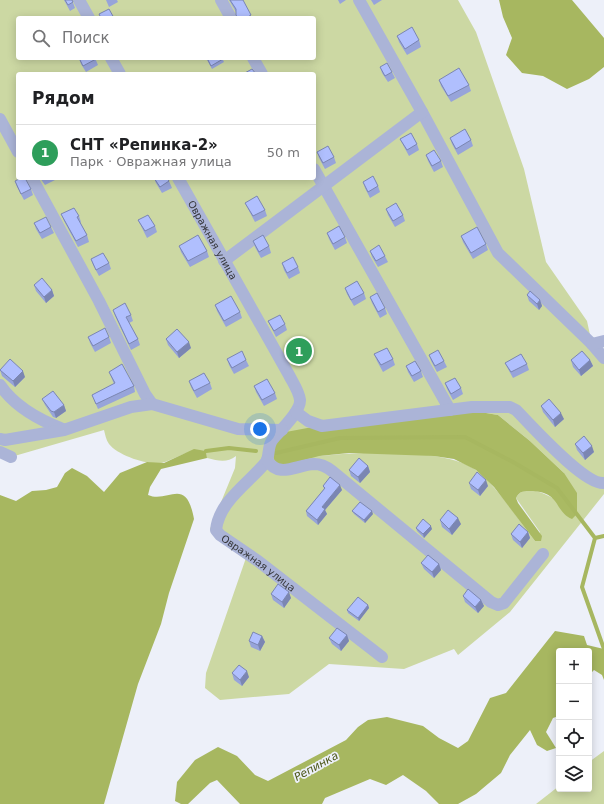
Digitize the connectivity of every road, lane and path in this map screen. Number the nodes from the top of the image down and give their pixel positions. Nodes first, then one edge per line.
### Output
1 (80, 0) edge
2 (221, 0) edge
3 (358, 0) edge
4 (88, 16) edge
5 (230, 16) edge
6 (113, 60) edge
7 (254, 60) edge
8 (119, 72) edge
9 (261, 72) edge
10 (422, 112) junction
11 (0, 119) edge
12 (16, 148) edge
13 (316, 172) edge
14 (33, 180) edge
15 (179, 180) edge
16 (323, 185) junction
17 (224, 261) junction
18 (604, 341) edge
19 (592, 344) junction
20 (604, 358) edge
21 (0, 385) edge
22 (152, 404) junction
23 (450, 410) junction
24 (296, 412) junction
25 (64, 430) junction
26 (282, 430) junction
27 (0, 439) edge
28 (267, 460) junction
29 (604, 483) edge
30 (543, 554) dead end
31 (382, 658) dead end

1 - 4 street
2 - 5 street
3 - 10 street
6 - 8 street
7 - 9 street
10 - 16 street
10 - 19 street
11 - 12 street
13 - 16 street
14 - 22 street
15 - 17 street, Овражная улица
16 - 17 street
16 - 23 street
17 - 24 street, Овражная улица
18 - 19 street
19 - 20 street
21 - 25 street
22 - 25 street
22 - 26 street
23 - 24 street
23 - 29 street
24 - 26 street, Овражная улица
25 - 27 street
26 - 28 street, Овражная улица
28 - 30 street
28 - 31 street, Овражная улица

